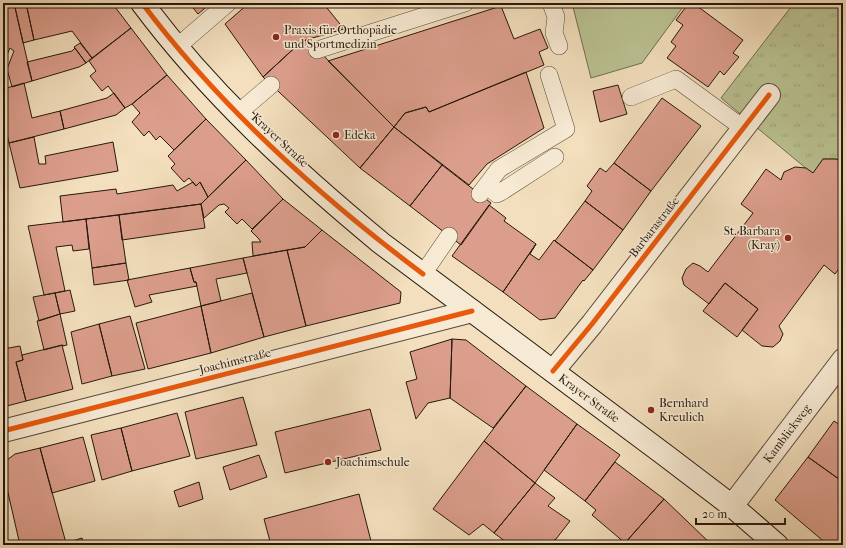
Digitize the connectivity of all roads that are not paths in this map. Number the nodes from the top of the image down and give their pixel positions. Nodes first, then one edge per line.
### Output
1 (142, 3) edge
2 (228, 3) edge
3 (465, 3) edge
4 (551, 3) edge
5 (559, 46) dead end
6 (177, 47) junction
7 (318, 50) dead end
8 (549, 75) dead end
9 (271, 85) dead end
10 (769, 95) dead end
11 (631, 97) dead end
12 (237, 114) junction
13 (743, 128) junction
14 (555, 157) dead end
15 (449, 236) dead end
16 (423, 274) junction
17 (472, 311) junction
18 (843, 360) edge
19 (553, 371) junction
20 (3, 432) edge
21 (732, 506) junction
22 (778, 545) edge

1 - 6 street, Krayer Straße
2 - 6 lane
3 - 7 lane
4 - 5 lane
6 - 12 street, Krayer Straße
8 - 14 lane
9 - 12 lane
10 - 13 street, Barbarastraße
11 - 13 lane
12 - 16 street, Krayer Straße
13 - 19 street, Barbarastraße
15 - 16 lane
16 - 17 street, Krayer Straße
17 - 19 street, Krayer Straße
17 - 20 street, Joachimstraße
18 - 21 street, Kamblickweg
19 - 21 street, Krayer Straße
21 - 22 street, Krayer Straße

